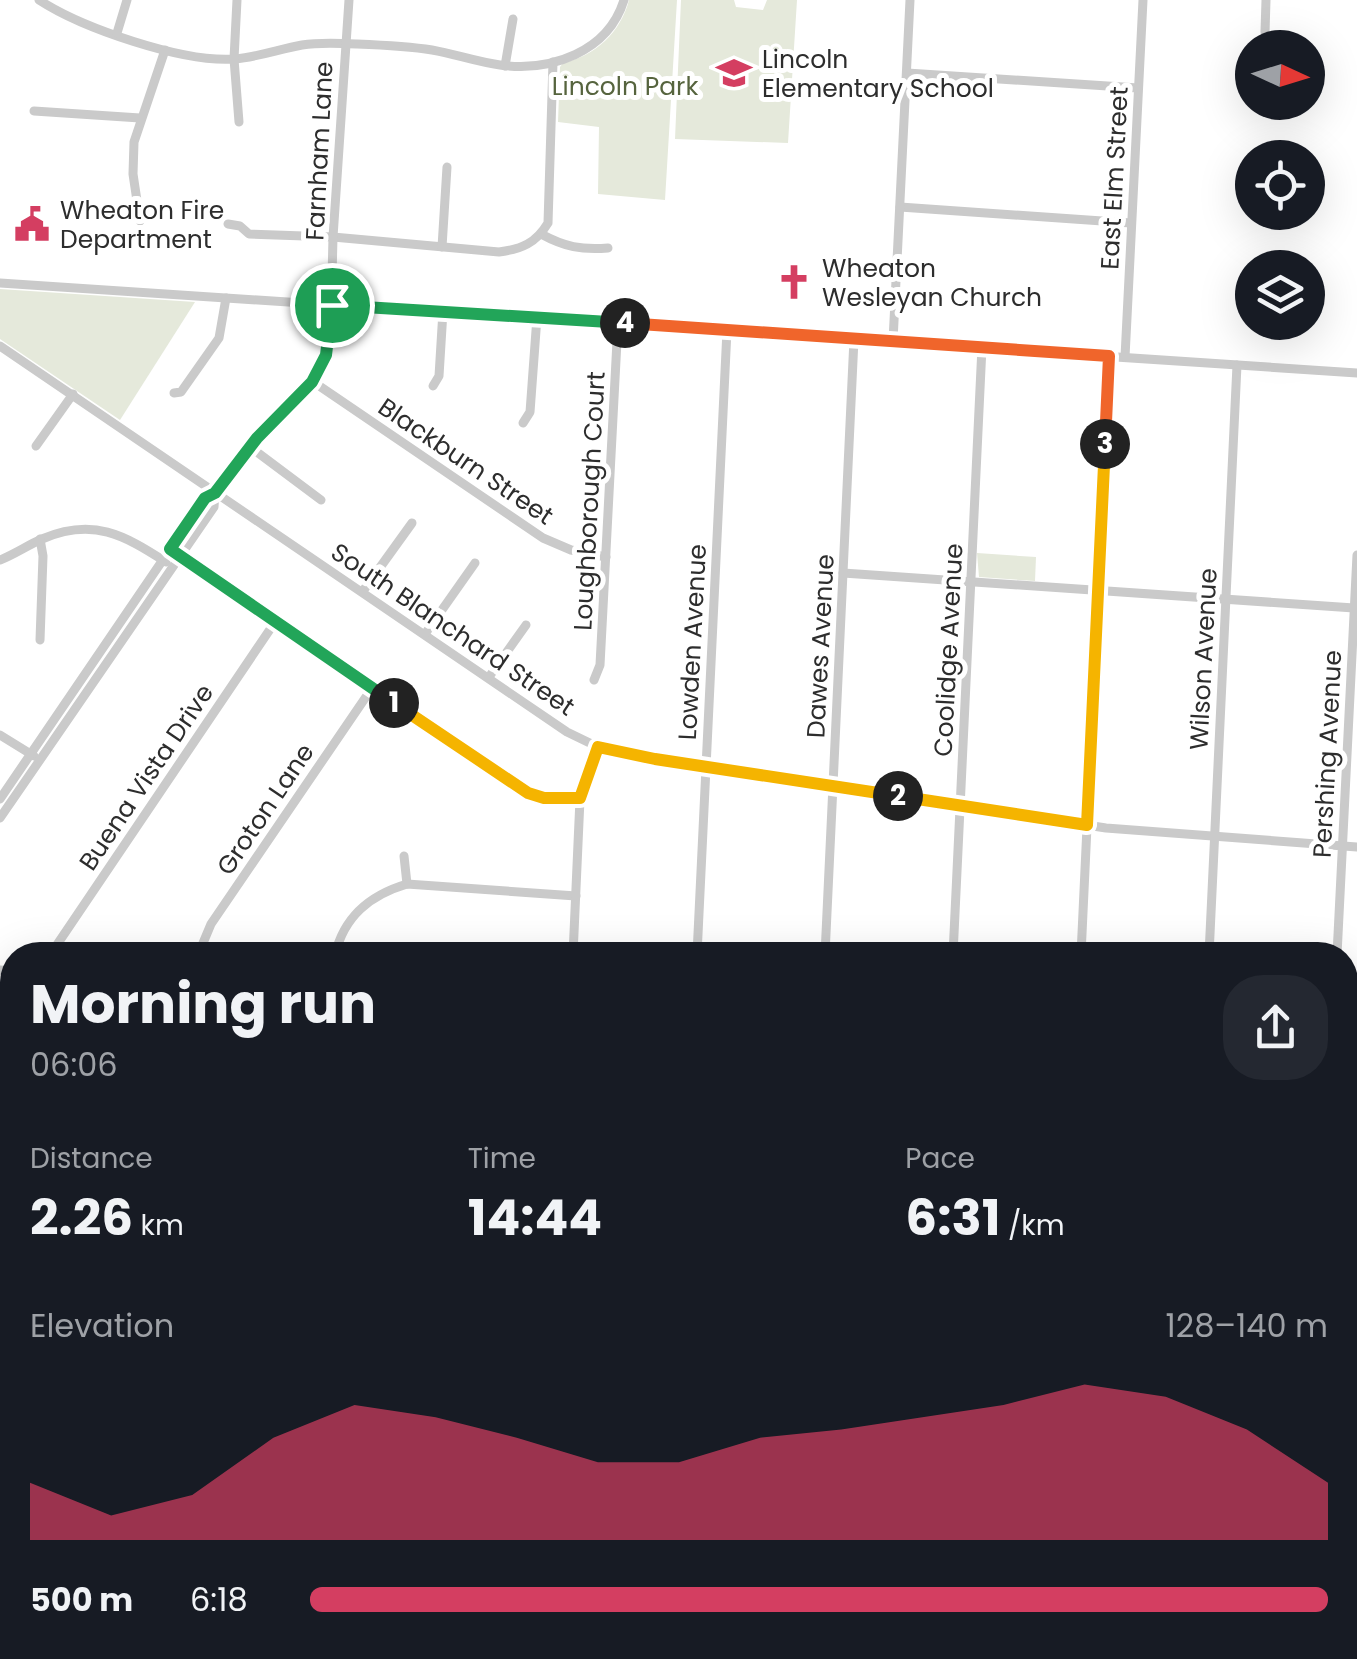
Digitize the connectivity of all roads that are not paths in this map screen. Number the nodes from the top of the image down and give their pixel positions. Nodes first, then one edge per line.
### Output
1 (39, 0) edge
2 (127, 0) edge
3 (237, 0) edge
4 (350, 0) edge
5 (624, 0) edge
6 (910, 0) edge
7 (1142, 0) edge
8 (1266, 0) edge
9 (513, 19) dead end
10 (1264, 30) edge
11 (117, 33) junction
12 (345, 44) junction
13 (165, 50) junction
14 (234, 59) junction
15 (553, 62) junction
16 (505, 66) junction
17 (907, 73) junction
18 (1138, 88) junction
19 (34, 111) dead end
20 (140, 118) junction
21 (239, 122) dead end
22 (447, 167) dead end
23 (900, 207) junction
24 (140, 221) dead end
25 (1132, 223) junction
26 (228, 224) dead end
27 (541, 234) junction
28 (332, 238) junction
29 (442, 247) junction
30 (608, 248) dead end
31 (0, 283) edge
32 (226, 298) junction
33 (332, 305) junction
34 (443, 311) junction
35 (537, 317) junction
36 (618, 322) junction
37 (727, 330) junction
38 (854, 339) junction
39 (893, 341) junction
40 (0, 346) edge
41 (982, 348) junction
42 (1109, 356) junction
43 (1125, 358) junction
44 (1236, 365) junction
45 (1357, 373) edge
46 (312, 382) junction
47 (433, 386) dead end
48 (174, 393) dead end
49 (73, 394) junction
50 (523, 423) dead end
51 (36, 446) dead end
52 (250, 447) junction
53 (215, 493) junction
54 (321, 500) dead end
55 (412, 524) dead end
56 (40, 540) junction
57 (170, 549) junction
58 (1357, 555) edge
59 (180, 556) junction
60 (606, 556) junction
61 (0, 560) edge
62 (163, 560) junction
63 (475, 563) dead end
64 (173, 566) junction
65 (843, 573) junction
66 (971, 582) junction
67 (1098, 590) junction
68 (363, 591) junction
69 (1226, 599) junction
70 (1354, 608) junction
71 (275, 622) junction
72 (526, 624) dead end
73 (425, 634) junction
74 (40, 640) dead end
75 (489, 677) junction
76 (594, 680) dead end
77 (372, 688) junction
78 (0, 735) edge
79 (598, 747) junction
80 (35, 757) junction
81 (706, 767) junction
82 (833, 786) junction
83 (580, 798) junction
84 (0, 799) edge
85 (960, 806) junction
86 (0, 818) edge
87 (1087, 825) junction
88 (1214, 836) junction
89 (1343, 846) junction
90 (1357, 847) edge
91 (404, 856) dead end
92 (407, 884) junction
93 (576, 896) junction
94 (59, 942) edge
95 (203, 942) edge
96 (340, 942) edge
97 (574, 942) edge
98 (698, 942) edge
99 (827, 942) edge
100 (954, 942) edge
101 (1082, 942) edge
102 (1210, 942) edge
103 (1339, 942) edge

1 - 11 street
2 - 11 street
3 - 14 street
4 - 12 street, Farnham Lane
5 - 15 street
6 - 17 street
7 - 18 street, East Elm Street
8 - 10 street
9 - 16 street
11 - 13 street
12 - 14 street
12 - 16 street
12 - 28 street, Farnham Lane
13 - 14 street
13 - 20 street
14 - 21 street
15 - 16 street
15 - 27 street
17 - 18 street
17 - 23 street
18 - 25 street, East Elm Street
19 - 20 street
20 - 24 street
22 - 29 street
23 - 25 street
23 - 39 street
25 - 43 street, East Elm Street
26 - 28 street
27 - 29 street
27 - 30 street
28 - 29 street
28 - 33 street, Farnham Lane
31 - 32 street
32 - 33 street
32 - 48 street
33 - 34 street
33 - 46 street, Farnham Lane
34 - 35 street
34 - 47 street
35 - 36 street
35 - 50 street
36 - 37 street
36 - 60 street, Loughborough Court
37 - 38 street
37 - 81 street, Lowden Avenue
38 - 39 street
38 - 65 street, Dawes Avenue
39 - 41 street
40 - 49 street, South Blanchard Street
41 - 42 street
41 - 66 street, Coolidge Avenue
42 - 43 street
42 - 67 street
43 - 44 street
44 - 45 street
44 - 69 street, Wilson Avenue
46 - 52 street
46 - 60 street, Blackburn Street
49 - 51 street
49 - 53 street, South Blanchard Street
52 - 53 street
52 - 54 street
53 - 57 street
53 - 59 street
53 - 68 street, South Blanchard Street
55 - 68 street
56 - 61 street
56 - 62 street
56 - 74 street
57 - 59 street
57 - 62 street
58 - 70 street, Pershing Avenue
59 - 64 street
59 - 71 street
60 - 76 street, Loughborough Court
62 - 64 street
62 - 80 street
63 - 73 street
64 - 80 street
65 - 66 street
65 - 82 street, Dawes Avenue
66 - 67 street
66 - 85 street, Coolidge Avenue
67 - 69 street
67 - 87 street
68 - 73 street, South Blanchard Street
69 - 70 street
69 - 88 street, Wilson Avenue
70 - 89 street, Pershing Avenue
71 - 77 street
71 - 94 street, Buena Vista Drive
72 - 75 street
73 - 75 street, South Blanchard Street
75 - 79 street, South Blanchard Street
77 - 83 street
77 - 95 street, Groton Lane
78 - 80 street
79 - 81 street, South Blanchard Street
79 - 83 street
80 - 84 street
80 - 86 street
81 - 82 street, South Blanchard Street
81 - 98 street, Lowden Avenue
82 - 85 street, South Blanchard Street
82 - 99 street, Dawes Avenue
83 - 93 street
85 - 87 street, South Blanchard Street
85 - 100 street, Coolidge Avenue
87 - 88 street, South Blanchard Street
87 - 101 street
88 - 89 street, South Blanchard Street
88 - 102 street, Wilson Avenue
89 - 90 street, South Blanchard Street
89 - 103 street, Pershing Avenue
91 - 92 street
92 - 93 street
92 - 96 street
93 - 97 street

